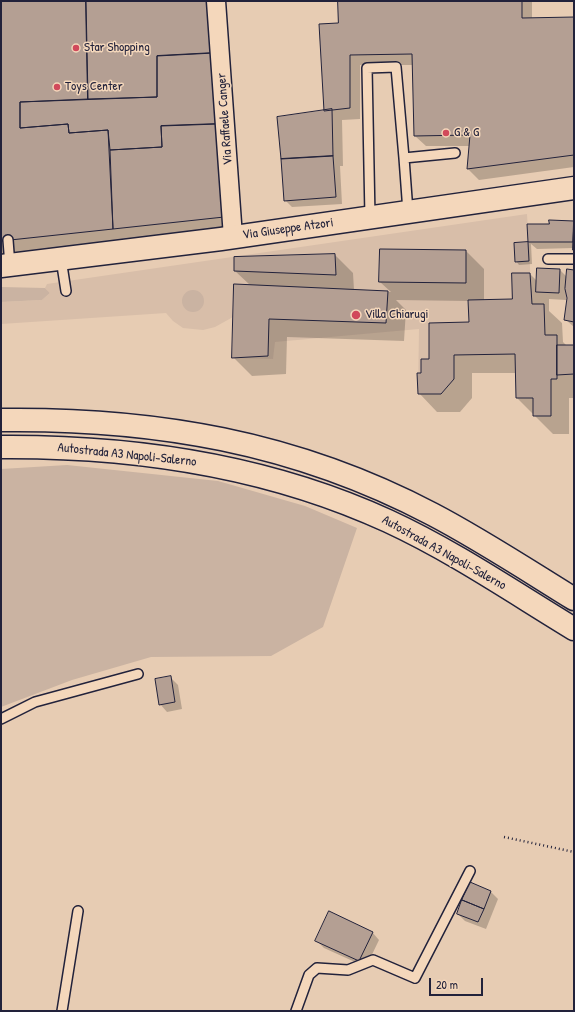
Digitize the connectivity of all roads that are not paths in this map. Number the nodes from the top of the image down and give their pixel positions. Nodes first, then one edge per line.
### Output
1 (216, 1) edge
2 (455, 153) dead end
3 (404, 158) junction
4 (574, 188) edge
5 (408, 212) junction
6 (370, 217) junction
7 (233, 237) junction
8 (8, 240) dead end
9 (61, 259) junction
10 (548, 259) dead end
11 (574, 259) edge
12 (5, 266) edge
13 (66, 291) dead end
14 (1, 420) edge
15 (1, 447) edge
16 (574, 599) edge
17 (574, 629) edge
18 (138, 674) dead end
19 (1, 719) edge
20 (470, 871) dead end
21 (78, 911) dead end
22 (62, 1011) edge
23 (296, 1011) edge

1 - 7 street, Via Raffaele Canger
2 - 3 lane
3 - 5 lane
3 - 6 lane
4 - 5 main road, Via Giuseppe Atzori
5 - 6 main road, Via Giuseppe Atzori
6 - 7 main road, Via Giuseppe Atzori
7 - 9 main road, Via Giuseppe Atzori
8 - 12 lane
9 - 12 main road, Via Giuseppe Atzori
9 - 13 lane
10 - 11 lane
14 - 16 main road, Autostrada A3 Napoli-Salerno
15 - 17 main road, Autostrada A3 Napoli-Salerno
18 - 19 lane
20 - 23 lane
21 - 22 lane

